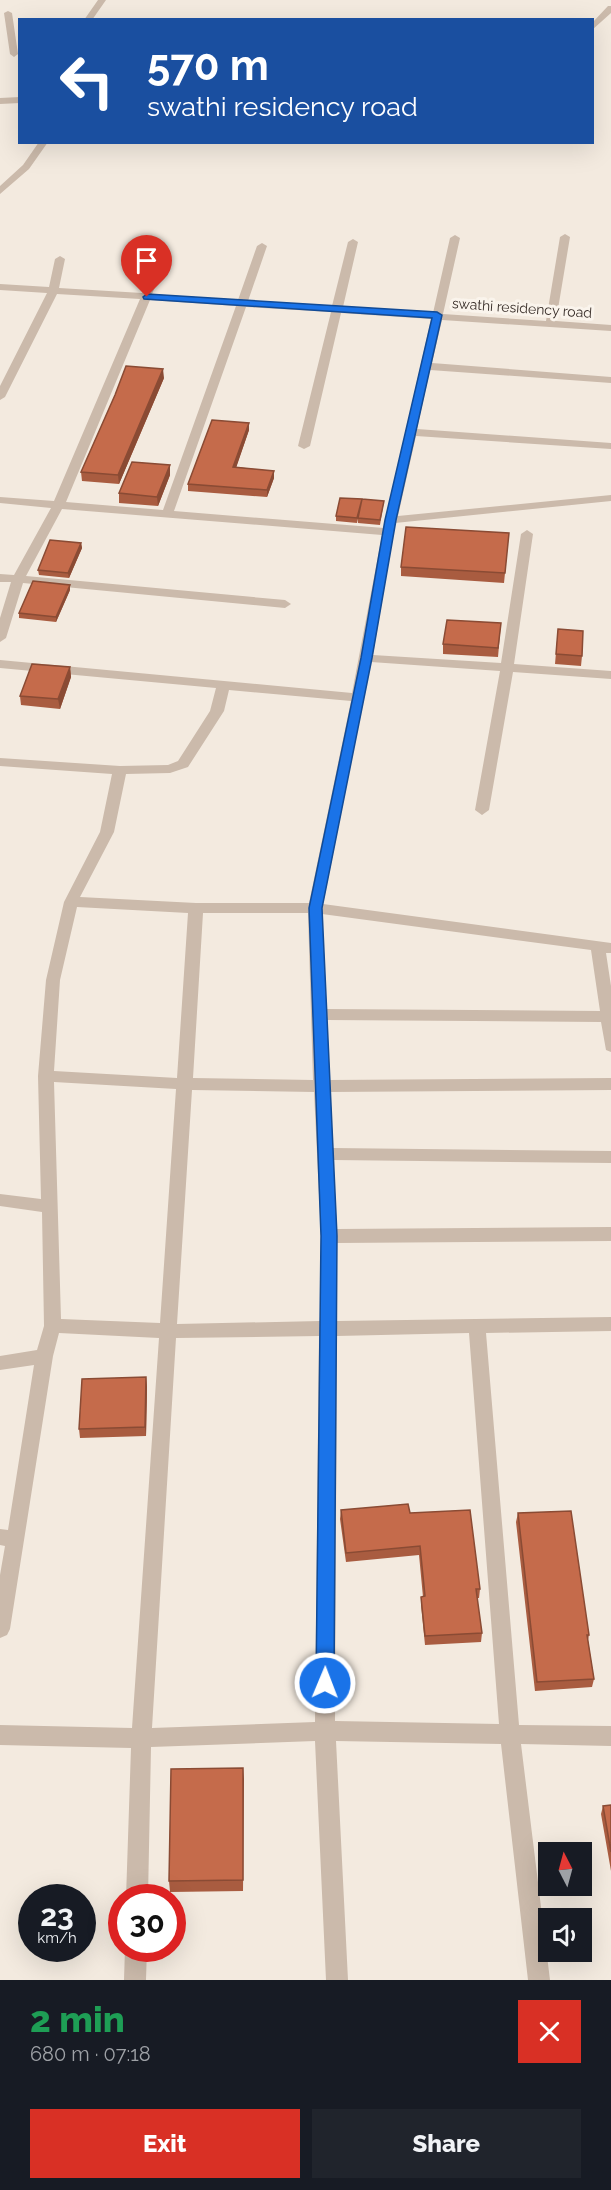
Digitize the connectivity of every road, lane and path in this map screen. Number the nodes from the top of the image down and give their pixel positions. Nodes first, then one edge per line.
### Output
1 (102, 0) edge
2 (611, 8) edge
3 (8, 13) dead end
4 (89, 18) edge
5 (594, 26) edge
6 (0, 42) edge
7 (16, 42) edge
8 (14, 54) dead end
9 (18, 100) edge
10 (0, 101) edge
11 (43, 144) edge
12 (0, 191) edge
13 (565, 237) dead end
14 (455, 238) dead end
15 (353, 242) dead end
16 (262, 246) dead end
17 (164, 254) dead end
18 (60, 259) dead end
19 (0, 287) edge
20 (53, 291) junction
21 (147, 297) junction
22 (243, 303) junction
23 (338, 308) junction
24 (437, 315) junction
25 (551, 323) junction
26 (611, 328) edge
27 (425, 366) junction
28 (611, 380) edge
29 (0, 398) edge
30 (411, 432) junction
31 (304, 446) dead end
32 (611, 446) edge
33 (611, 498) edge
34 (0, 500) edge
35 (58, 506) junction
36 (166, 514) junction
37 (389, 526) junction
38 (527, 534) dead end
39 (0, 578) edge
40 (18, 579) junction
41 (285, 604) dead end
42 (0, 638) edge
43 (366, 658) junction
44 (0, 664) edge
45 (507, 668) junction
46 (611, 675) edge
47 (224, 686) junction
48 (358, 698) junction
49 (0, 762) edge
50 (120, 770) junction
51 (482, 810) dead end
52 (71, 902) junction
53 (196, 908) junction
54 (315, 908) junction
55 (604, 947) edge
56 (318, 1014) junction
57 (608, 1017) junction
58 (611, 1046) edge
59 (46, 1076) junction
60 (184, 1084) junction
61 (611, 1084) edge
62 (323, 1086) junction
63 (325, 1154) junction
64 (611, 1157) edge
65 (0, 1200) edge
66 (49, 1206) junction
67 (611, 1234) edge
68 (329, 1236) junction
69 (611, 1324) edge
70 (52, 1326) junction
71 (477, 1326) junction
72 (329, 1329) junction
73 (167, 1330) junction
74 (44, 1356) junction
75 (0, 1363) edge
76 (8, 1538) edge
77 (0, 1629) edge
78 (325, 1731) junction
79 (510, 1734) junction
80 (0, 1735) edge
81 (611, 1736) edge
82 (141, 1738) junction
83 (137, 1884) edge
84 (136, 1962) edge
85 (135, 1980) edge
86 (337, 1980) edge
87 (539, 1980) edge

1 - 4 street
2 - 5 street
3 - 7 street
6 - 7 street
7 - 8 street
9 - 10 street
11 - 12 street
13 - 25 street
14 - 24 street
15 - 23 street
16 - 22 street
17 - 21 street
18 - 20 street
19 - 20 street, swathi residency road
20 - 21 street, swathi residency road
20 - 29 street
21 - 22 street, swathi residency road
21 - 35 street
22 - 23 street, swathi residency road
22 - 36 street
23 - 24 street, swathi residency road
23 - 31 street
24 - 25 street, swathi residency road
24 - 27 street
25 - 26 street, swathi residency road
27 - 28 street
27 - 30 street
30 - 32 street
30 - 37 street
33 - 37 street
34 - 35 street
35 - 36 street
35 - 40 street
36 - 37 street
37 - 43 street
38 - 45 street
39 - 40 street
40 - 41 street
40 - 42 street
43 - 45 street
43 - 48 street
44 - 47 street
45 - 46 street
45 - 51 street
47 - 48 street
47 - 50 street
48 - 54 street
49 - 50 street
50 - 52 street
52 - 53 street
52 - 59 street
53 - 54 street
53 - 60 street
54 - 55 street
54 - 56 street
55 - 57 street
56 - 57 street
56 - 62 street
57 - 58 street
59 - 60 street
59 - 66 street
60 - 62 street
60 - 73 street
61 - 62 street
62 - 63 street
63 - 64 street
63 - 68 street
65 - 66 street
66 - 70 street
67 - 68 street
68 - 72 street
69 - 71 street
70 - 73 street
70 - 74 street
71 - 72 street
71 - 79 street
72 - 73 street
72 - 78 street
73 - 82 street
74 - 75 street
74 - 76 street
76 - 77 street
78 - 79 street
78 - 82 street
78 - 86 street
79 - 81 street
79 - 87 street
80 - 82 street
82 - 83 street
84 - 85 street

